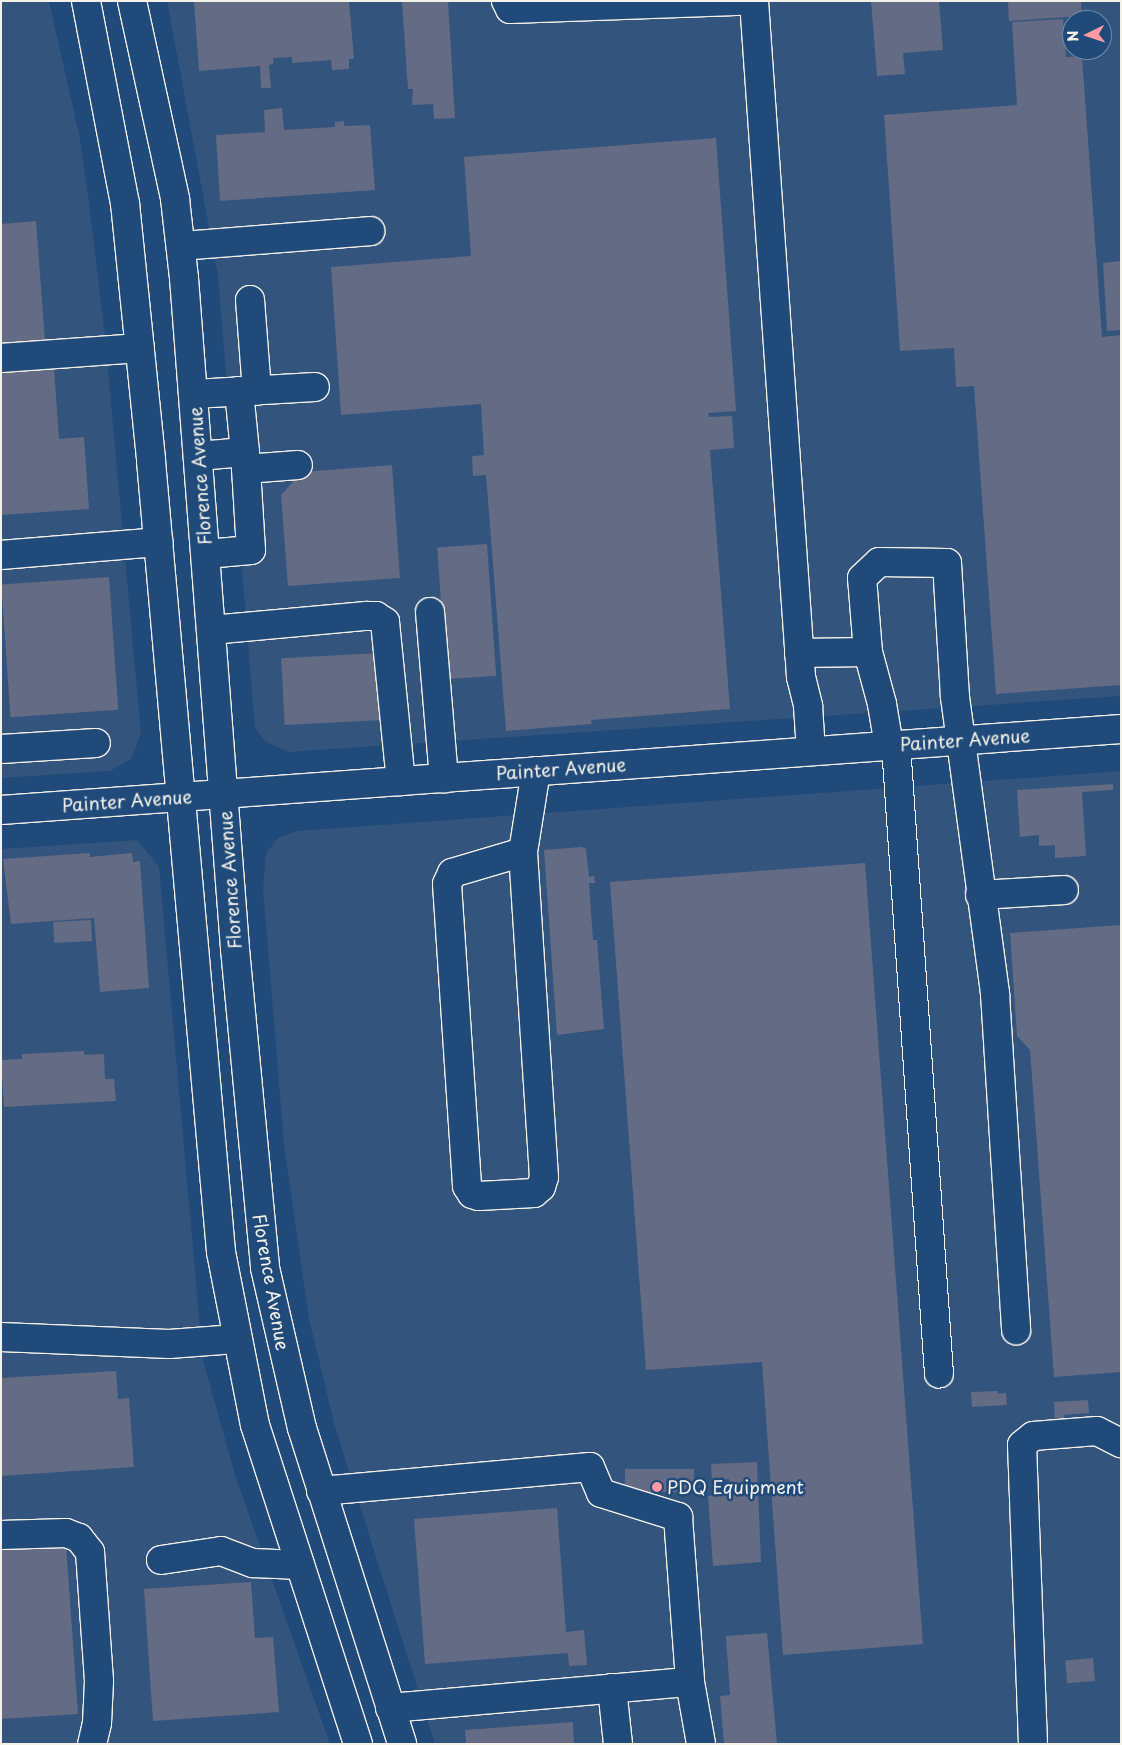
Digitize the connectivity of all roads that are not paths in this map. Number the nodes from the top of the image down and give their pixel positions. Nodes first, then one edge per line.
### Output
1 (86, 1) edge
2 (132, 1) edge
3 (506, 1) edge
4 (743, 1) edge
5 (754, 1) edge
6 (370, 231) dead end
7 (181, 246) junction
8 (250, 300) dead end
9 (140, 348) junction
10 (1, 358) edge
11 (315, 387) dead end
12 (248, 391) junction
13 (194, 394) junction
14 (198, 456) junction
15 (245, 461) junction
16 (298, 465) dead end
17 (158, 542) junction
18 (206, 554) junction
19 (1, 555) edge
20 (430, 612) dead end
21 (211, 630) junction
22 (868, 652) junction
23 (799, 653) junction
24 (1121, 729) edge
25 (962, 740) junction
26 (96, 743) dead end
27 (892, 746) junction
28 (1, 749) edge
29 (811, 751) junction
30 (536, 771) junction
31 (444, 778) junction
32 (401, 781) junction
33 (224, 794) junction
34 (179, 797) junction
35 (1, 810) edge
36 (523, 852) junction
37 (1064, 890) dead end
38 (980, 895) junction
39 (1016, 1330) dead end
40 (1, 1338) edge
41 (236, 1339) junction
42 (939, 1374) dead end
43 (1121, 1443) edge
44 (321, 1491) junction
45 (1, 1535) edge
46 (161, 1560) dead end
47 (300, 1565) junction
48 (690, 1682) junction
49 (612, 1688) junction
50 (390, 1708) junction
51 (92, 1744) edge
52 (358, 1744) edge
53 (402, 1744) edge
54 (618, 1744) edge
55 (701, 1744) edge
56 (1033, 1744) edge

1 - 9 main road
2 - 7 main road, Florence Avenue
3 - 4 main road
5 - 23 main road
6 - 7 main road
7 - 13 main road, Florence Avenue
8 - 12 main road
9 - 10 main road
9 - 17 main road
11 - 12 main road
12 - 13 main road
12 - 15 main road
13 - 14 main road, Florence Avenue
14 - 15 main road
14 - 18 main road, Florence Avenue
15 - 16 main road
15 - 18 main road
17 - 19 main road
17 - 34 main road
18 - 21 main road, Florence Avenue
20 - 31 main road
21 - 32 main road
21 - 33 main road, Florence Avenue
22 - 23 main road
22 - 25 main road
22 - 27 main road
23 - 29 main road
24 - 25 main road, Painter Avenue
25 - 27 main road, Painter Avenue
25 - 38 main road
26 - 28 main road
27 - 29 main road, Painter Avenue
27 - 42 main road
29 - 30 main road, Painter Avenue
30 - 31 main road, Painter Avenue
30 - 36 main road
31 - 32 main road, Painter Avenue
32 - 33 main road, Painter Avenue
33 - 34 main road, Painter Avenue
33 - 44 main road, Florence Avenue
34 - 35 main road, Painter Avenue
34 - 41 main road
36 - 36 main road
37 - 38 main road
38 - 39 main road
40 - 41 main road
41 - 47 main road
43 - 56 main road
44 - 48 main road
44 - 50 main road, Florence Avenue
45 - 51 main road
46 - 47 main road
47 - 52 main road
48 - 49 main road
48 - 55 main road
49 - 50 main road
49 - 54 main road
50 - 53 main road, Florence Avenue

